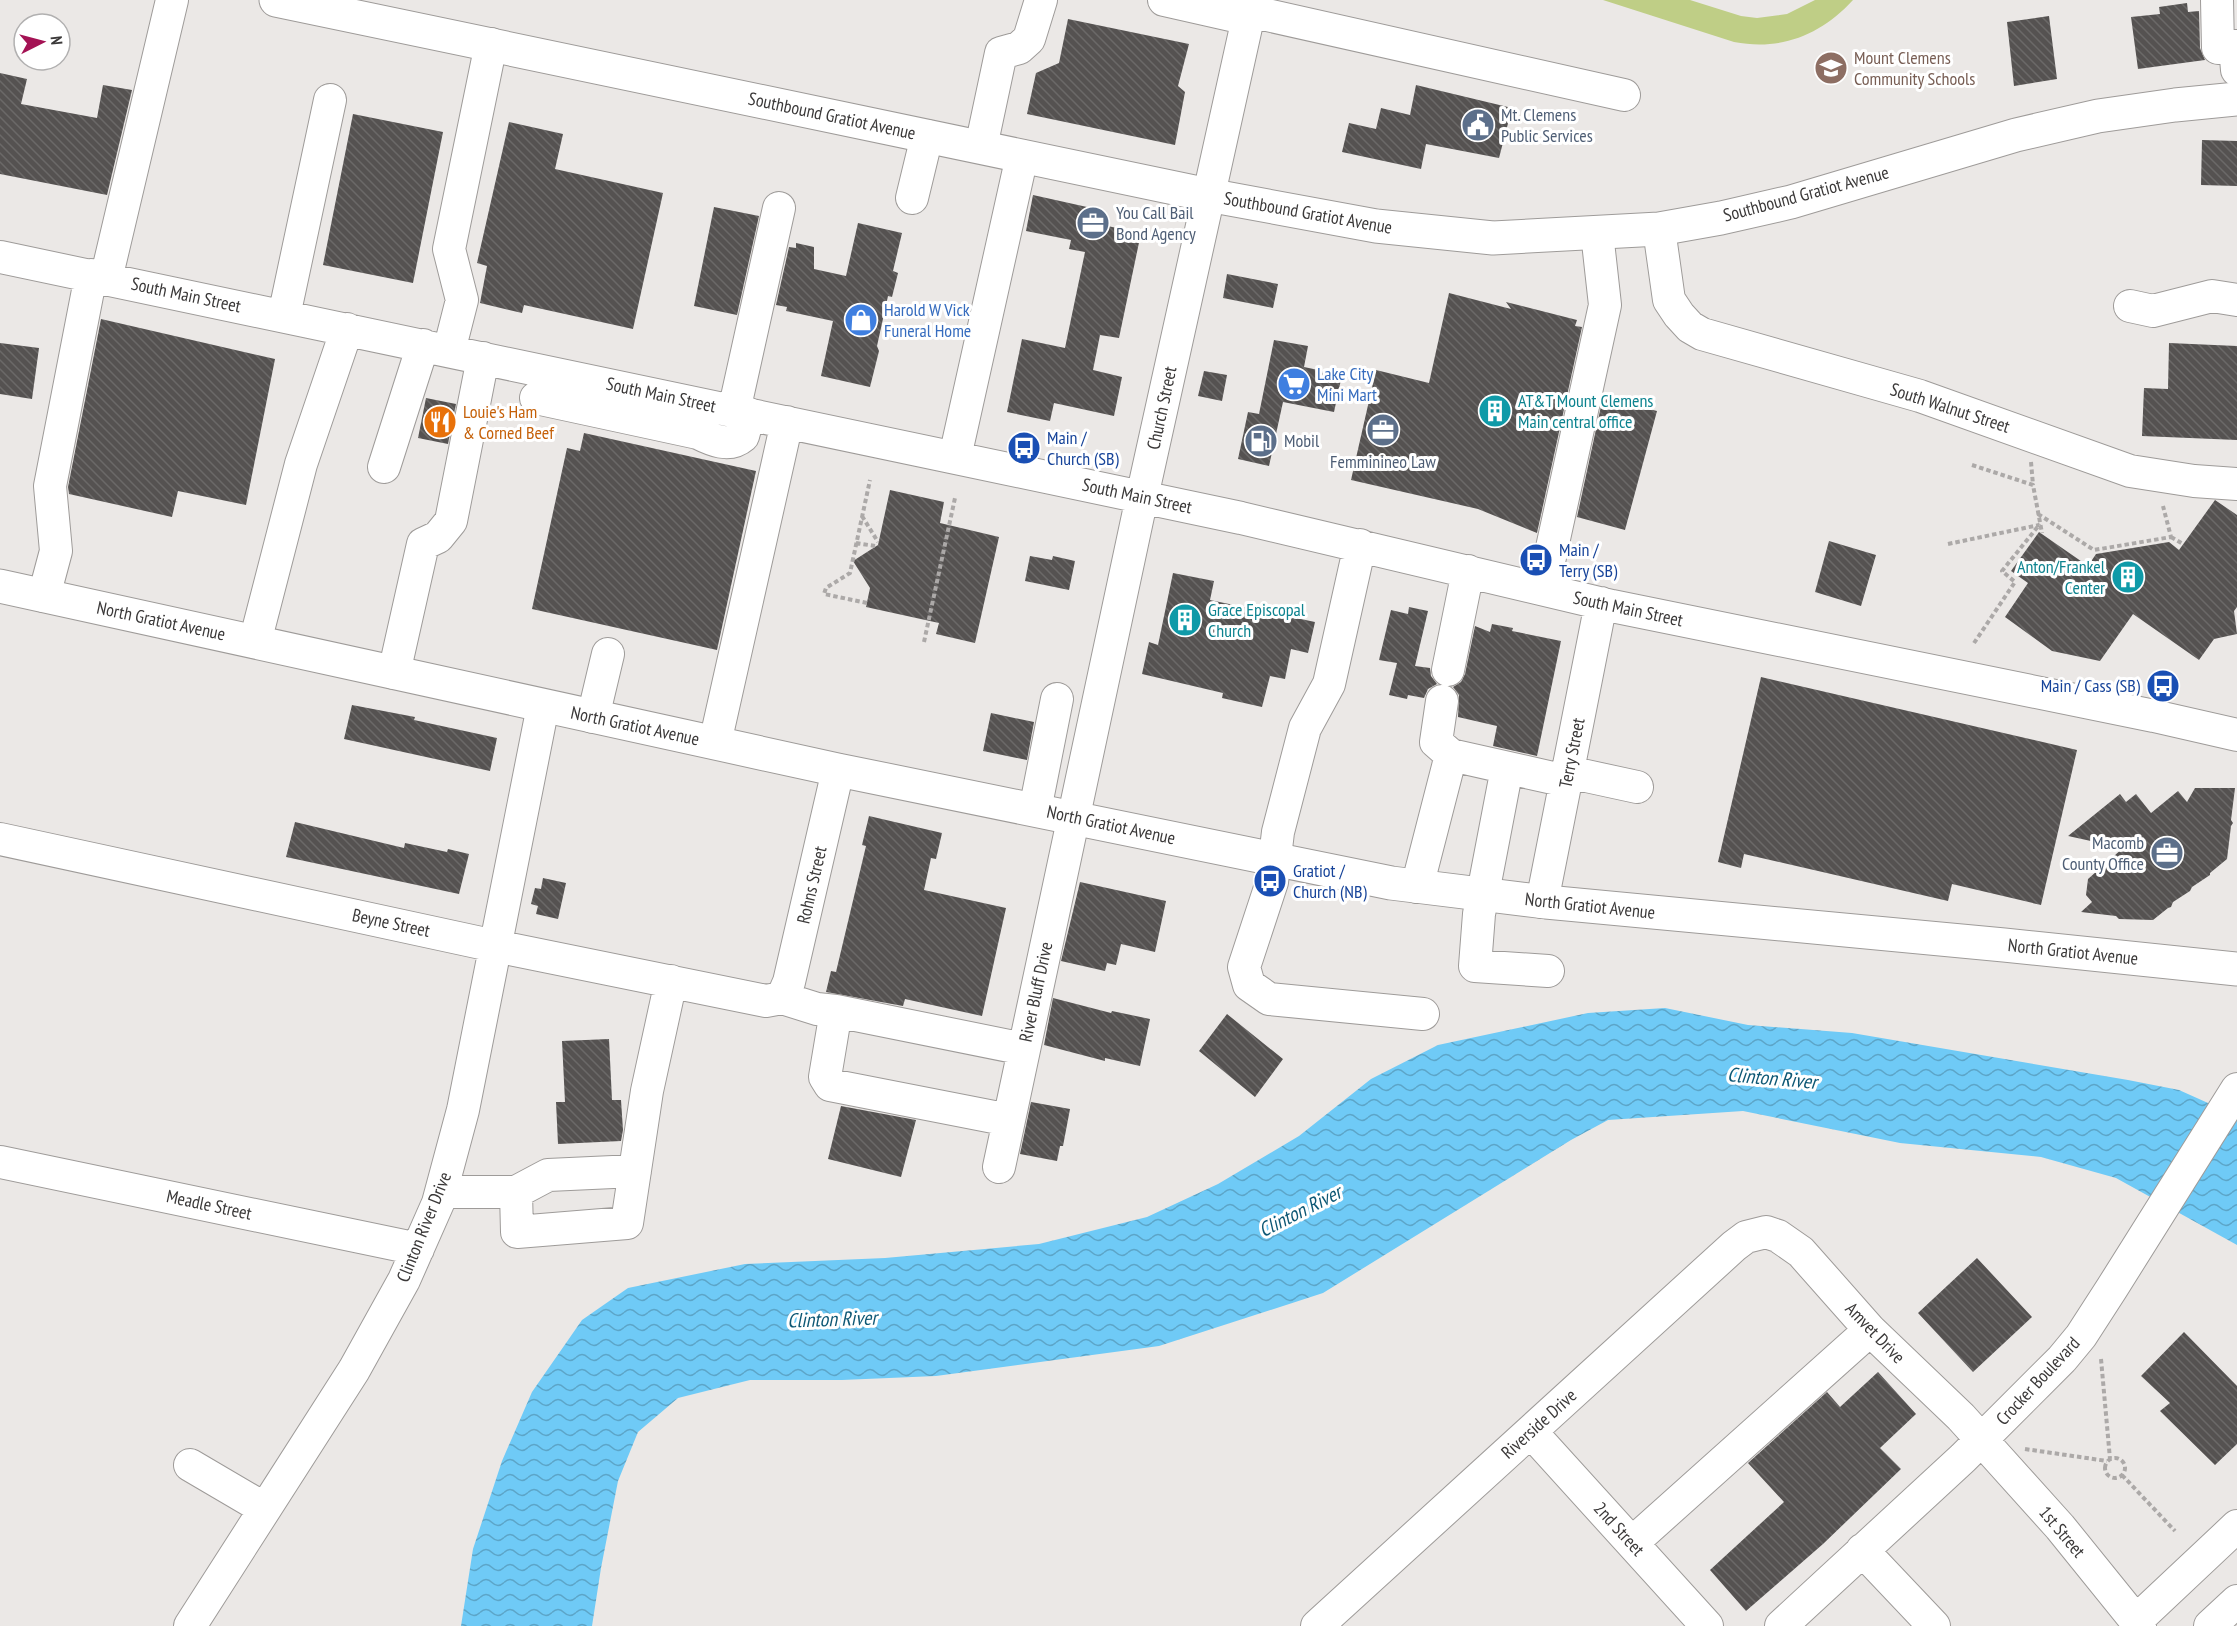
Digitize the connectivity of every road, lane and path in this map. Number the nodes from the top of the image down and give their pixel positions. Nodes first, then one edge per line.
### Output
1 (172, 0) edge
2 (276, 0) edge
3 (1041, 0) edge
4 (1164, 0) edge
5 (2217, 0) edge
6 (1250, 10) edge
7 (491, 44) junction
8 (2237, 70) edge
9 (1624, 95) dead end
10 (2237, 99) edge
11 (330, 100) dead end
12 (927, 136) junction
13 (981, 147) junction
14 (1022, 156) junction
15 (1208, 195) junction
16 (912, 198) dead end
17 (779, 208) dead end
18 (1659, 229) junction
19 (1597, 233) junction
20 (0, 257) edge
21 (99, 277) junction
22 (2237, 300) edge
23 (2130, 306) dead end
24 (284, 316) junction
25 (347, 329) junction
26 (436, 348) junction
27 (483, 358) junction
28 (741, 412) junction
29 (787, 422) junction
30 (955, 457) junction
31 (2031, 461) dead end
32 (1972, 465) dead end
33 (384, 467) dead end
34 (870, 480) dead end
35 (2237, 484) edge
36 (2033, 485) junction
37 (1142, 497) junction
38 (955, 498) dead end
39 (2163, 506) dead end
40 (2038, 514) junction
41 (862, 515) junction
42 (2040, 524) junction
43 (2042, 533) dead end
44 (2171, 537) junction
45 (856, 543) junction
46 (1948, 544) dead end
47 (2184, 544) dead end
48 (1360, 545) junction
49 (1468, 571) junction
50 (0, 586) edge
51 (1543, 589) junction
52 (44, 596) junction
53 (867, 603) dead end
54 (1601, 603) junction
55 (255, 642) junction
56 (924, 642) dead end
57 (1974, 642) dead end
58 (608, 654) dead end
59 (1448, 670) dead end
60 (394, 673) junction
61 (1057, 699) dead end
62 (1442, 701) dead end
63 (543, 706) junction
64 (593, 717) junction
65 (2237, 735) edge
66 (715, 743) junction
67 (1450, 755) junction
68 (1508, 768) junction
69 (838, 771) junction
70 (1566, 782) junction
71 (1635, 794) dead end
72 (1035, 810) junction
73 (1074, 818) junction
74 (0, 839) edge
75 (1276, 860) junction
76 (1417, 887) junction
77 (1483, 894) junction
78 (1542, 902) junction
79 (495, 946) junction
80 (2237, 969) edge
81 (1548, 971) dead end
82 (671, 981) junction
83 (782, 998) junction
84 (836, 1011) junction
85 (1423, 1014) dead end
86 (1024, 1048) junction
87 (2237, 1089) edge
88 (1009, 1120) junction
89 (0, 1162) edge
90 (999, 1167) dead end
91 (635, 1172) junction
92 (441, 1192) junction
93 (516, 1192) junction
94 (1766, 1232) joint
95 (418, 1249) junction
96 (1870, 1330) junction
97 (2101, 1359) dead end
98 (1530, 1432) junction
99 (1981, 1440) junction
100 (2017, 1448) dead end
101 (2109, 1460) junction
102 (190, 1465) dead end
103 (2122, 1475) junction
104 (266, 1509) junction
105 (2237, 1526) edge
106 (2175, 1532) dead end
107 (1632, 1543) junction
108 (1862, 1550) junction
109 (2237, 1601) edge
110 (2138, 1624) edge
111 (190, 1626) edge
112 (1317, 1626) edge
113 (1707, 1626) edge
114 (1781, 1626) edge
115 (1934, 1626) edge
116 (2211, 1626) edge

1 - 21 street
2 - 7 main road, Southbound Gratiot Avenue
3 - 13 street
4 - 6 street
5 - 8 street
6 - 9 street
6 - 15 street, Church Street
7 - 12 main road, Southbound Gratiot Avenue
7 - 26 street
10 - 18 main road, Southbound Gratiot Avenue
11 - 24 street
12 - 13 main road, Southbound Gratiot Avenue
12 - 16 street
13 - 14 main road, Southbound Gratiot Avenue
14 - 15 main road, Southbound Gratiot Avenue
14 - 30 street
15 - 19 main road, Southbound Gratiot Avenue
15 - 37 street, Church Street
17 - 28 street
18 - 19 main road, Southbound Gratiot Avenue
18 - 35 street, South Walnut Street
19 - 51 street
20 - 21 street, South Main Street
21 - 24 street, South Main Street
21 - 52 street
22 - 23 street
24 - 25 street, South Main Street
25 - 26 street, South Main Street
25 - 55 street
26 - 27 street, South Main Street
26 - 33 street
27 - 28 street, South Main Street
27 - 60 street
28 - 29 street, South Main Street
29 - 30 street, South Main Street
29 - 66 street
30 - 37 street, South Main Street
31 - 36 path
32 - 36 path
34 - 41 path
36 - 40 path
37 - 48 street, South Main Street
37 - 73 street, Church Street
38 - 56 path
39 - 44 path
40 - 42 path
40 - 44 path
41 - 45 path
41 - 45 path
42 - 43 path
42 - 46 path
42 - 57 path
44 - 47 path
45 - 53 path
48 - 49 street, South Main Street
48 - 75 street
49 - 51 street, South Main Street
49 - 59 street
50 - 52 main road, North Gratiot Avenue
51 - 54 street, South Main Street
52 - 55 main road, North Gratiot Avenue
54 - 65 street, South Main Street
54 - 70 street, Terry Street
55 - 60 main road, North Gratiot Avenue
58 - 64 street
60 - 63 main road, North Gratiot Avenue
61 - 72 street
62 - 67 street
63 - 64 main road, North Gratiot Avenue
63 - 79 street, Clinton River Drive
64 - 66 main road, North Gratiot Avenue
66 - 69 main road, North Gratiot Avenue
67 - 68 street
67 - 76 street
68 - 70 street
68 - 77 street
69 - 72 main road, North Gratiot Avenue
69 - 83 street, Rohns Street
70 - 71 street
70 - 78 street, Terry Street
72 - 73 main road, North Gratiot Avenue
73 - 75 main road, North Gratiot Avenue
73 - 86 street, River Bluff Drive
74 - 79 street, Beyne Street
75 - 76 main road, North Gratiot Avenue
75 - 85 street
76 - 77 main road, North Gratiot Avenue
77 - 78 main road, North Gratiot Avenue
77 - 81 street
78 - 80 main road, North Gratiot Avenue
79 - 82 street, Beyne Street
79 - 92 street, Clinton River Drive
82 - 83 street, Beyne Street
82 - 91 street
83 - 84 street, Beyne Street
84 - 86 street, Beyne Street
84 - 88 street
86 - 88 street, River Bluff Drive
87 - 99 street, Crocker Boulevard
88 - 90 street, River Bluff Drive
89 - 95 street, Meadle Street
91 - 93 street
91 - 93 street
92 - 93 street
92 - 95 street, Clinton River Drive
94 - 96 street, Amvet Drive
94 - 98 street, Riverside Drive
95 - 104 street, Clinton River Drive
96 - 99 street, Amvet Drive
96 - 107 street
97 - 101 path
98 - 107 street, 2nd Street
98 - 112 street, Riverside Drive
99 - 108 street, Crocker Boulevard
99 - 110 street, 1st Street
100 - 101 path
101 - 103 path
101 - 103 path
102 - 104 street
103 - 106 path
104 - 111 street, Clinton River Drive
105 - 110 street
107 - 113 street, 2nd Street
108 - 114 street, Crocker Boulevard
108 - 115 street
109 - 116 street

